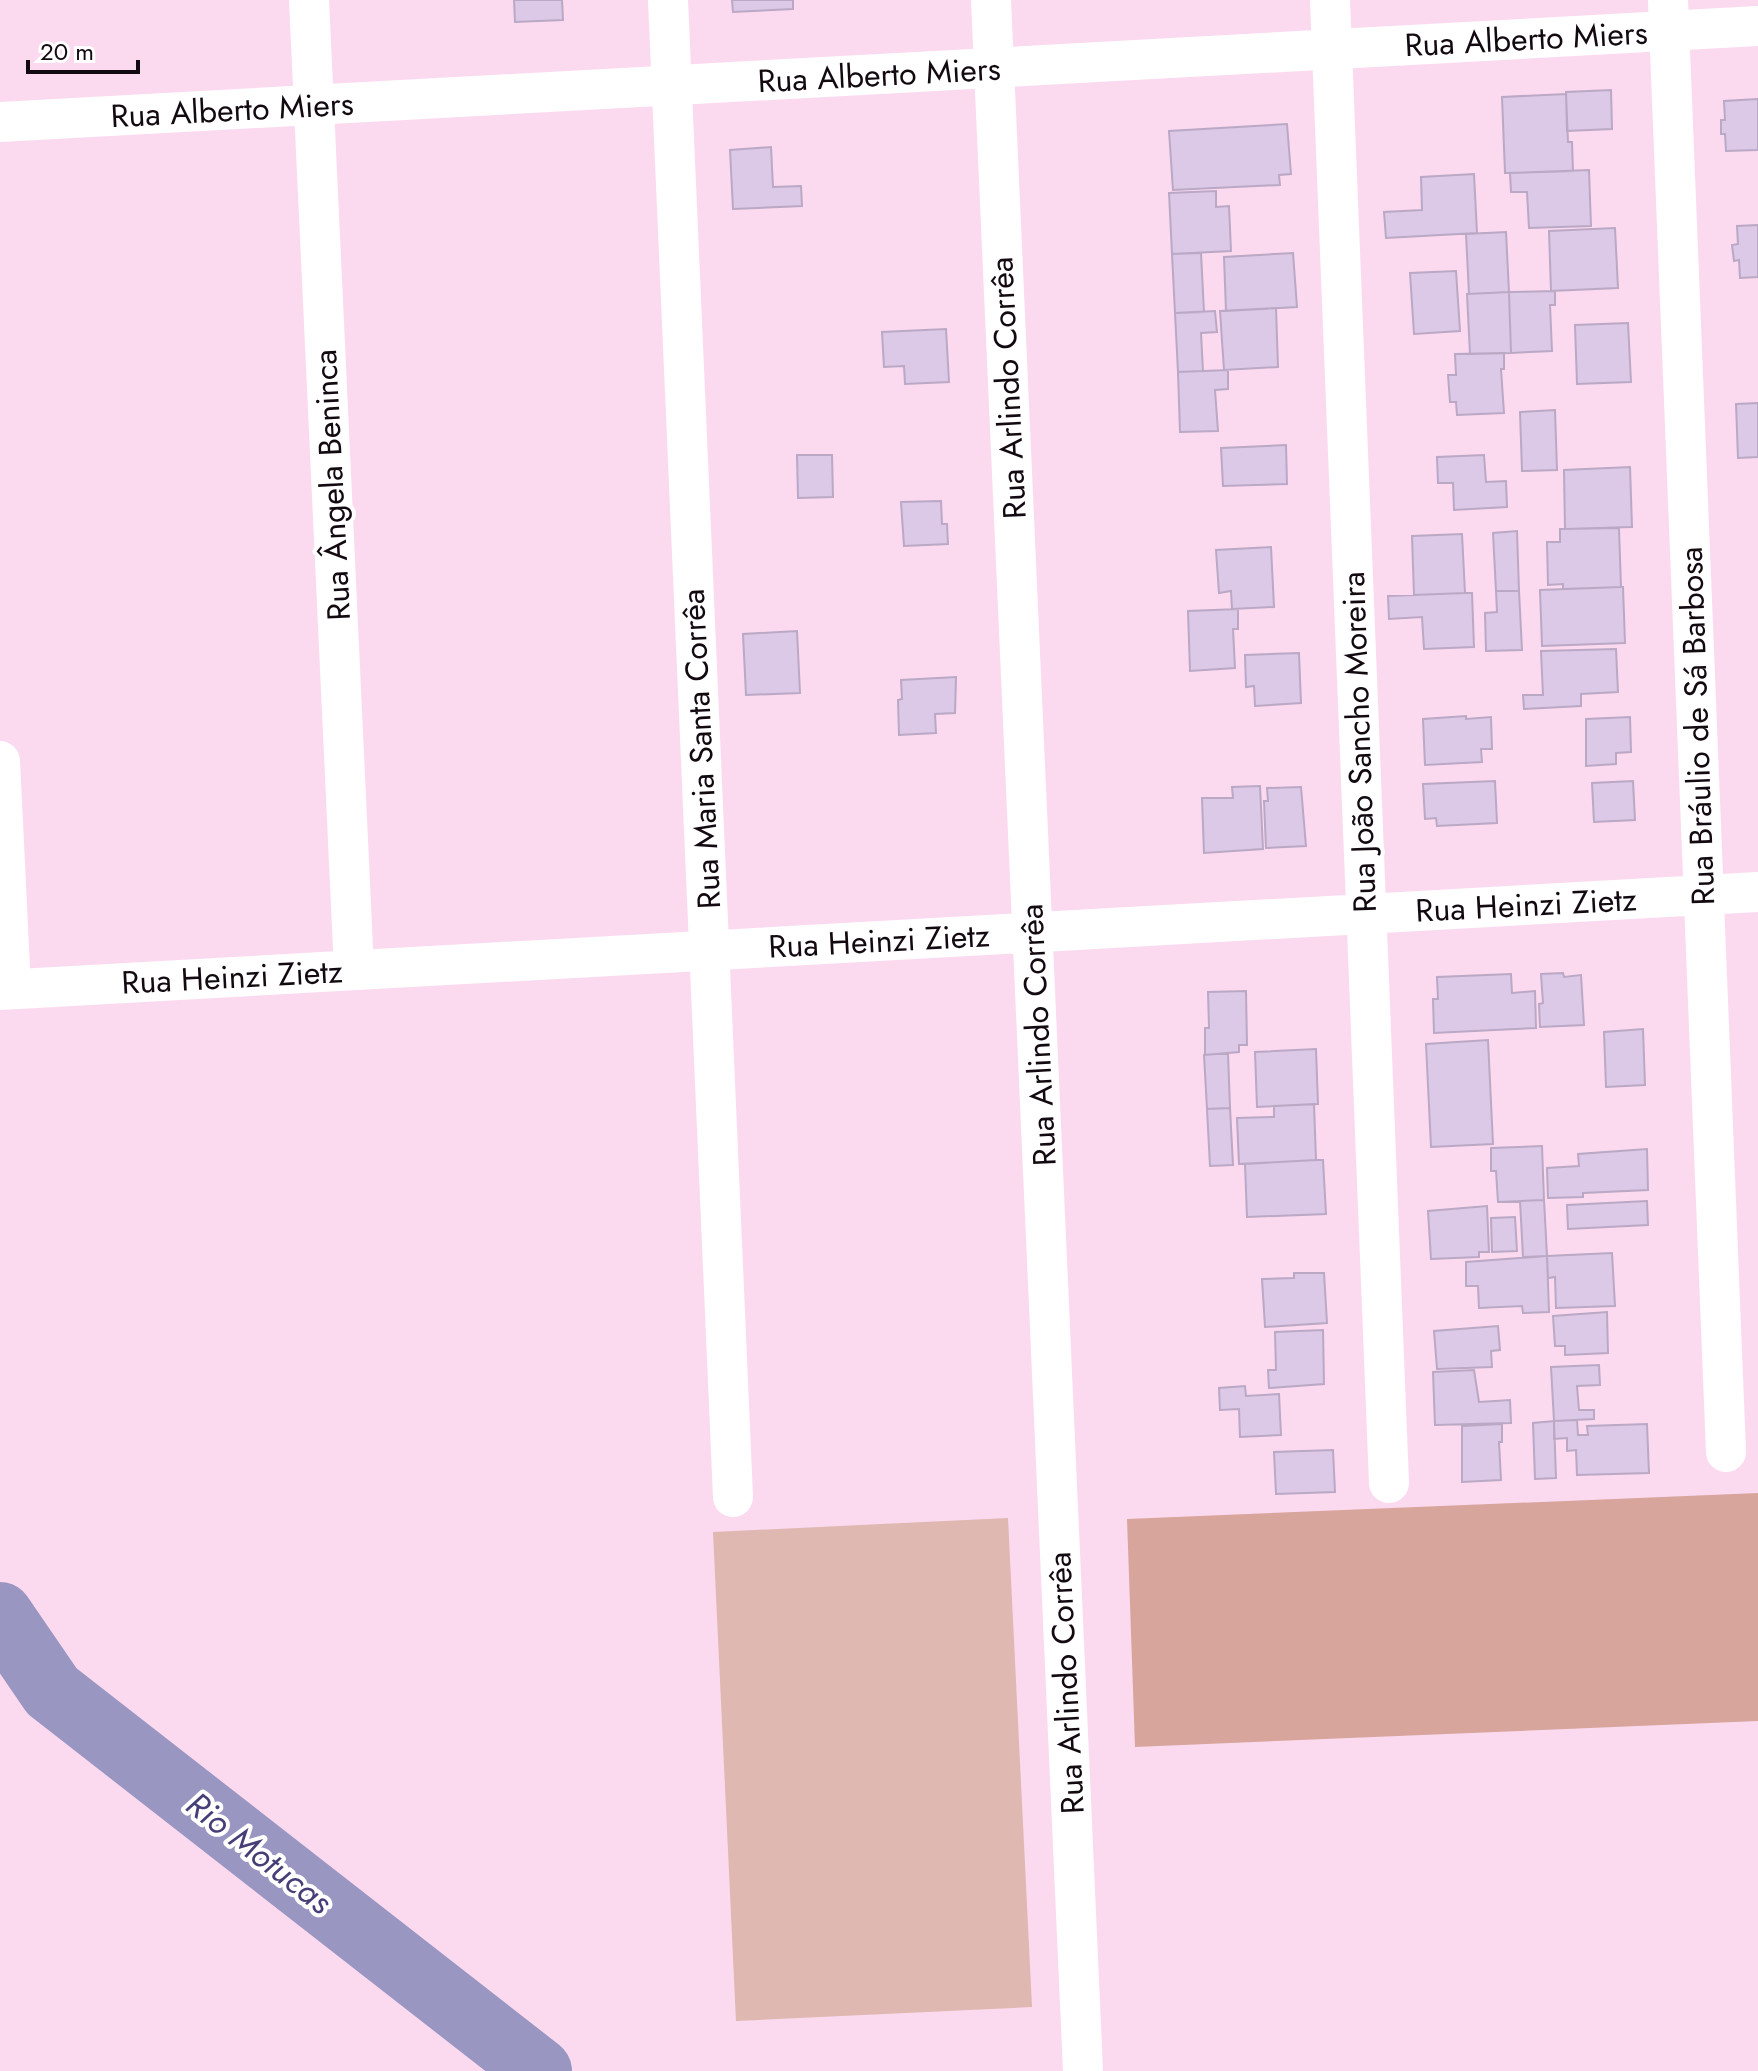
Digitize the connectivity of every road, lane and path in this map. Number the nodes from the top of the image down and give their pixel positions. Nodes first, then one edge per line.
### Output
1 (309, 0) edge
2 (668, 0) edge
3 (991, 0) edge
4 (1330, 0) edge
5 (1668, 16) edge
6 (1758, 26) edge
7 (1332, 50) junction
8 (994, 68) junction
9 (672, 86) junction
10 (314, 105) junction
11 (0, 122) edge
12 (0, 761) edge
13 (1758, 892) edge
14 (1704, 896) junction
15 (1366, 914) junction
16 (1033, 932) junction
17 (710, 950) junction
18 (354, 970) junction
19 (5, 989) edge
20 (1726, 1452) dead end
21 (1389, 1483) dead end
22 (733, 1497) dead end
23 (1083, 2071) edge

1 - 10 street, Rua Ângela Beninca
2 - 9 street, Rua Maria Santa Corrêa
3 - 8 street, Rua Arlindo Corrêa
4 - 7 street, Rua João Sancho Moreira
5 - 6 street, Rua Alberto Miers
5 - 7 street, Rua Alberto Miers
5 - 14 street, Rua Bráulio de Sá Barbosa
7 - 8 street, Rua Alberto Miers
7 - 15 street, Rua João Sancho Moreira
8 - 9 street, Rua Alberto Miers
8 - 16 street, Rua Arlindo Corrêa
9 - 10 street, Rua Alberto Miers
9 - 17 street, Rua Maria Santa Corrêa
10 - 11 street, Rua Alberto Miers
10 - 18 street, Rua Ângela Beninca
12 - 19 street
13 - 14 street, Rua Heinzi Zietz
14 - 15 street, Rua Heinzi Zietz
14 - 20 street, Rua Bráulio de Sá Barbosa
15 - 16 street, Rua Heinzi Zietz
15 - 21 street, Rua João Sancho Moreira
16 - 17 street, Rua Heinzi Zietz
16 - 23 street, Rua Arlindo Corrêa
17 - 18 street, Rua Heinzi Zietz
17 - 22 street, Rua Maria Santa Corrêa
18 - 19 street, Rua Heinzi Zietz

